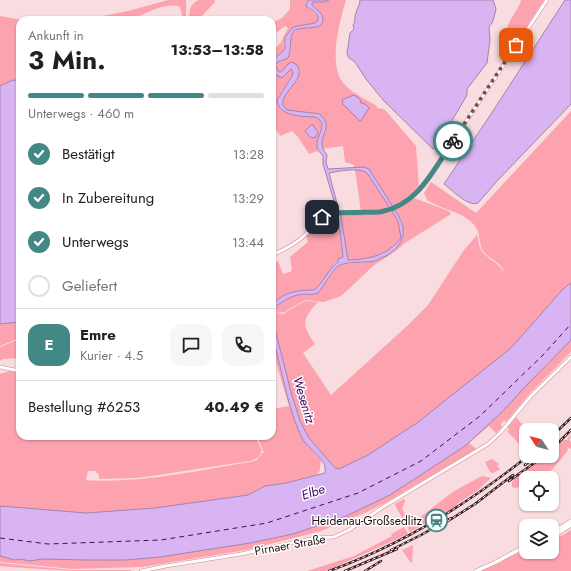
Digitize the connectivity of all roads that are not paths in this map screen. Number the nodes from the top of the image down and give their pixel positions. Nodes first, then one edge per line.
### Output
1 (547, 0) edge
2 (276, 253) edge
3 (571, 357) edge
4 (0, 367) edge
5 (16, 370) edge
6 (571, 521) edge
7 (571, 526) edge
8 (559, 529) edge
9 (559, 533) edge
10 (519, 550) edge
11 (141, 571) edge
12 (476, 571) edge

1 - 2 street
3 - 11 street, Pirnaer Straße
4 - 5 street
6 - 8 main road
7 - 9 main road
10 - 12 main road

